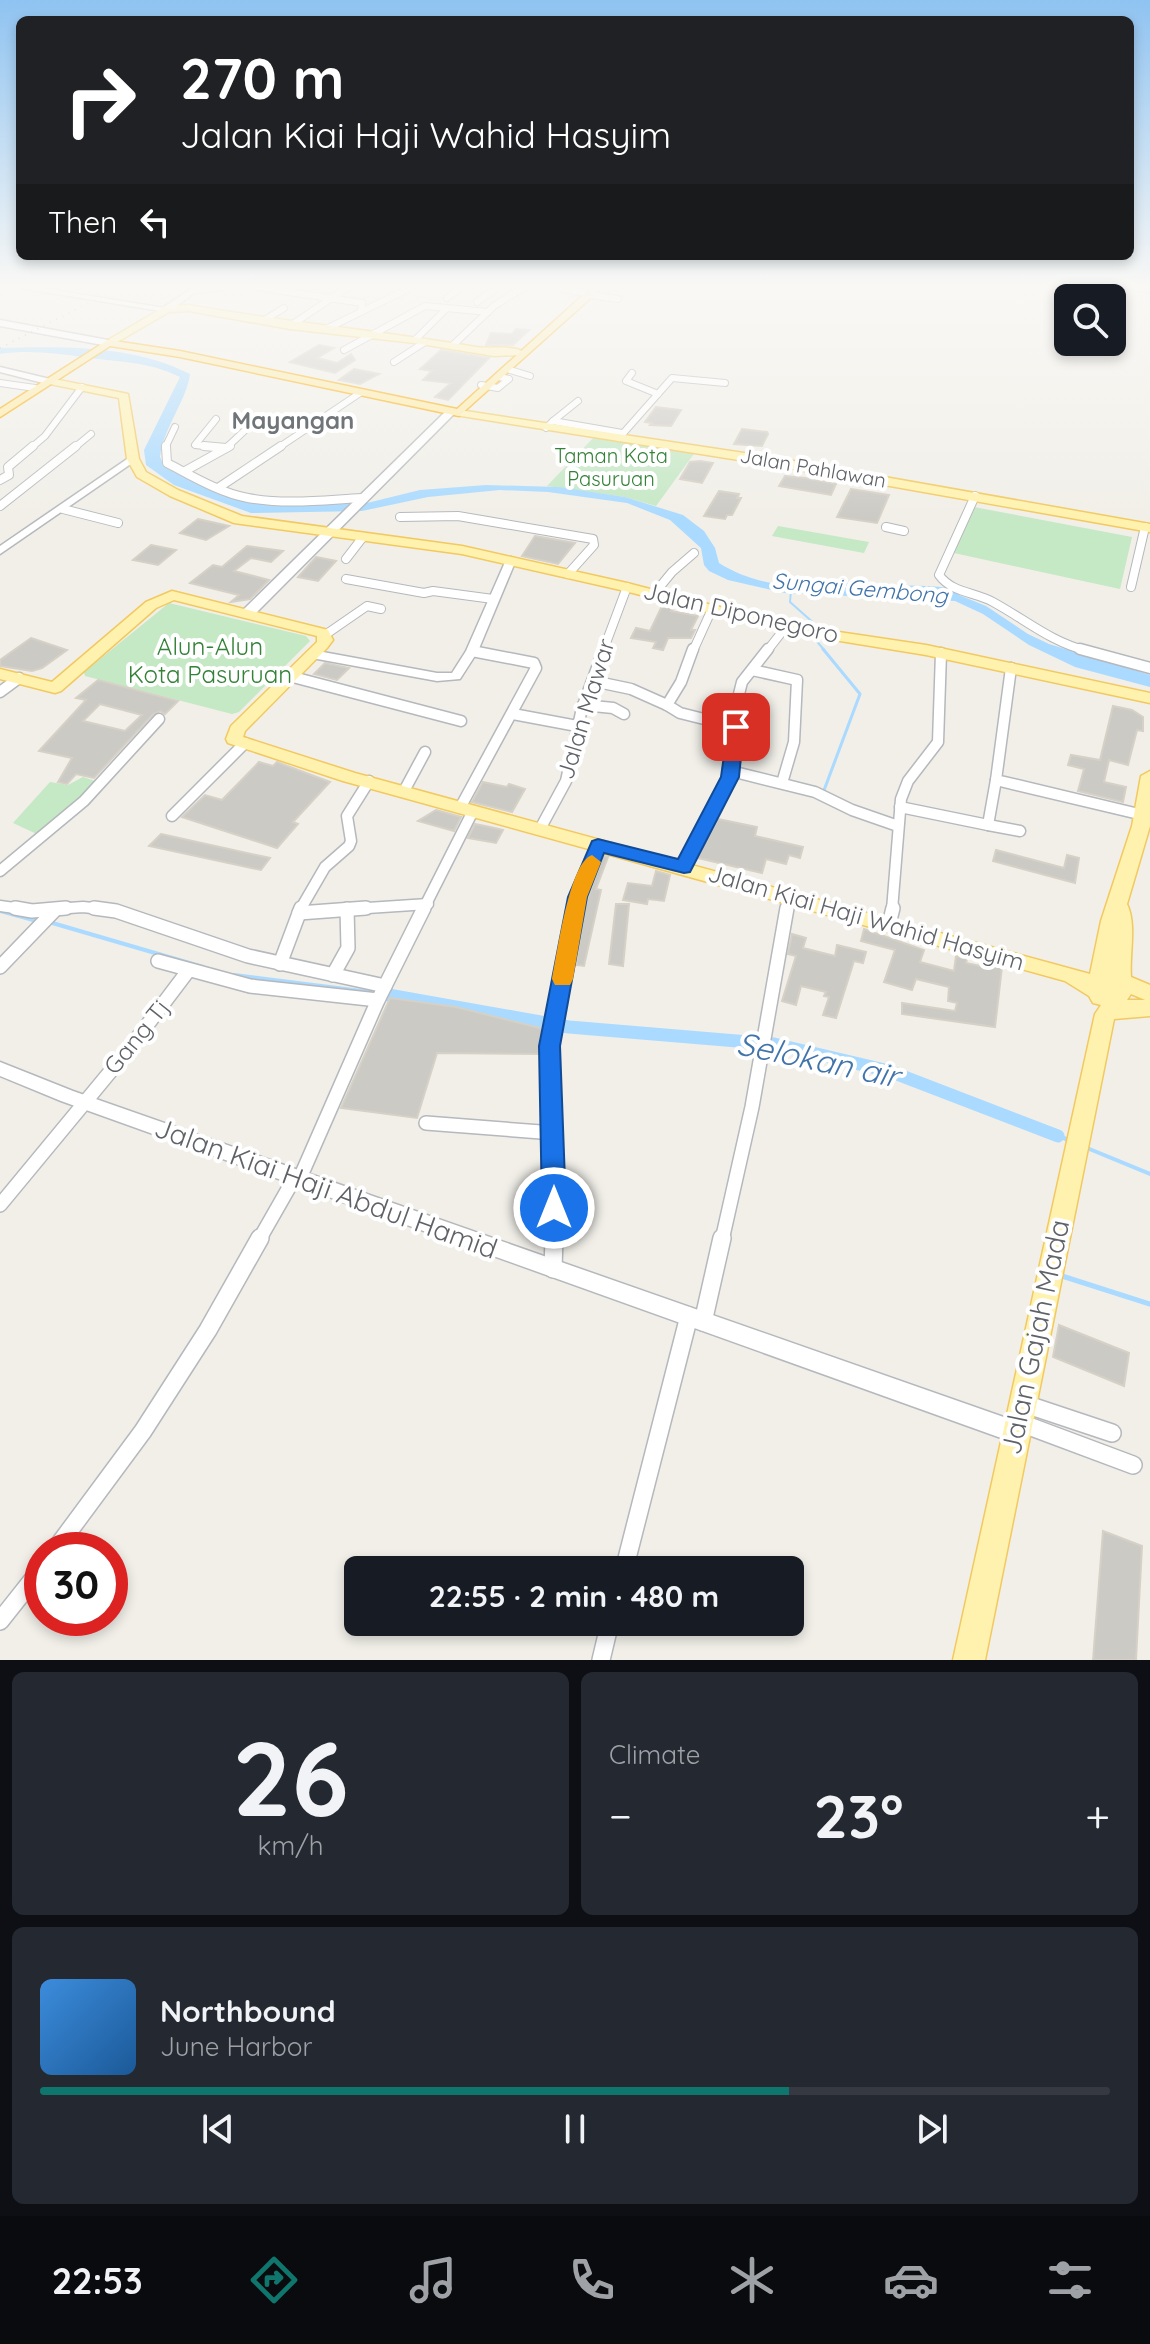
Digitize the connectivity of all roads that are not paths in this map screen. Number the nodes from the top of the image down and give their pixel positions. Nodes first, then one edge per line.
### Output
1 (76, 364) edge
2 (228, 364) edge
3 (508, 364) edge
4 (514, 364) edge
5 (511, 367) junction
6 (0, 369) edge
7 (632, 373) dead end
8 (530, 376) dead end
9 (54, 379) junction
10 (0, 383) edge
11 (725, 383) dead end
12 (485, 386) junction
13 (82, 387) junction
14 (35, 388) junction
15 (360, 393) junction
16 (658, 394) junction
17 (578, 401) dead end
18 (0, 414) edge
19 (453, 414) junction
20 (216, 419) dead end
21 (0, 421) edge
22 (255, 421) dead end
23 (287, 421) dead end
24 (550, 424) junction
25 (315, 425) junction
26 (175, 427) dead end
27 (91, 434) dead end
28 (621, 436) junction
29 (226, 448) junction
30 (133, 459) junction
31 (185, 471) junction
32 (118, 472) junction
33 (141, 474) junction
34 (0, 480) edge
35 (218, 488) junction
36 (975, 496) junction
37 (361, 500) junction
38 (0, 506) edge
39 (63, 509) junction
40 (400, 517) dead end
41 (118, 523) dead end
42 (886, 527) dead end
43 (1147, 527) edge
44 (904, 531) dead end
45 (331, 532) junction
46 (363, 537) junction
47 (0, 551) edge
48 (694, 553) dead end
49 (346, 559) dead end
50 (511, 560) junction
51 (568, 574) junction
52 (346, 579) dead end
53 (627, 587) junction
54 (1131, 587) dead end
55 (654, 594) junction
56 (493, 599) junction
57 (381, 609) dead end
58 (712, 609) junction
59 (248, 613) junction
60 (785, 628) junction
61 (319, 645) junction
62 (472, 651) junction
63 (941, 653) junction
64 (1011, 668) junction
65 (1150, 668) edge
66 (752, 670) junction
67 (0, 674) edge
68 (289, 676) junction
69 (19, 678) junction
70 (593, 681) junction
71 (0, 692) edge
72 (1150, 698) edge
73 (664, 704) junction
74 (583, 705) junction
75 (513, 714) junction
76 (624, 714) dead end
77 (159, 719) dead end
78 (461, 721) dead end
79 (577, 726) junction
80 (736, 727) junction
81 (240, 741) junction
82 (425, 752) dead end
83 (731, 771) junction
84 (1150, 776) edge
85 (996, 780) junction
86 (369, 781) junction
87 (782, 783) junction
88 (404, 791) junction
89 (900, 807) junction
90 (467, 809) junction
91 (172, 816) dead end
92 (1145, 823) edge
93 (988, 825) junction
94 (898, 826) junction
95 (540, 829) junction
96 (1020, 831) dead end
97 (598, 845) junction
98 (684, 867) junction
99 (0, 871) edge
100 (789, 896) junction
101 (1118, 903) junction
102 (428, 904) junction
103 (0, 906) edge
104 (347, 909) junction
105 (299, 913) junction
106 (50, 914) junction
107 (889, 924) junction
108 (158, 961) dead end
109 (280, 964) junction
110 (0, 967) edge
111 (188, 971) junction
112 (333, 975) junction
113 (1106, 980) junction
114 (382, 993) junction
115 (1150, 995) edge
116 (1150, 1007) edge
117 (1105, 1014) junction
118 (0, 1069) edge
119 (84, 1101) junction
120 (426, 1123) dead end
121 (554, 1133) junction
122 (298, 1177) junction
123 (0, 1205) edge
124 (553, 1269) junction
125 (696, 1319) junction
126 (1025, 1417) junction
127 (1112, 1433) dead end
128 (1133, 1465) dead end
129 (68, 1532) edge
130 (628, 1556) edge
131 (24, 1591) edge
132 (0, 1621) edge
133 (607, 1636) edge
134 (601, 1660) edge
135 (969, 1660) edge

1 - 9 highway
2 - 15 highway
3 - 5 main road
4 - 5 highway
5 - 8 street
5 - 12 highway
5 - 12 highway
6 - 9 street
7 - 16 street
9 - 13 main road
9 - 14 highway
9 - 21 highway
10 - 14 street
11 - 16 street
12 - 19 highway
13 - 30 main road
13 - 34 street
14 - 18 highway
15 - 19 highway
15 - 25 street
16 - 28 street
17 - 24 street
19 - 24 main road, Jalan Pahlawan
19 - 37 main road
20 - 29 street
22 - 29 street
23 - 25 street
24 - 28 main road, Jalan Pahlawan
25 - 35 street
26 - 31 street
27 - 38 street
28 - 36 main road, Jalan Pahlawan
29 - 31 street
30 - 32 street
30 - 33 main road
31 - 35 street
32 - 33 street
32 - 39 street
33 - 45 main road, Jalan Diponegoro
35 - 37 street
36 - 43 main road, Jalan Pahlawan
36 - 65 street
37 - 45 main road
39 - 41 street
39 - 47 street
40 - 51 street
42 - 44 street
43 - 54 street
45 - 46 main road, Jalan Diponegoro
45 - 59 main road
46 - 49 street
46 - 50 main road, Jalan Diponegoro
48 - 55 street
50 - 51 main road, Jalan Diponegoro
50 - 56 street
51 - 53 main road, Jalan Diponegoro
52 - 56 street
53 - 55 main road, Jalan Diponegoro
53 - 70 street, Jalan Mawar
55 - 58 main road, Jalan Diponegoro
56 - 62 street
57 - 61 street
58 - 60 main road, Jalan Diponegoro
58 - 73 street
59 - 61 main road
59 - 69 main road
60 - 63 main road, Jalan Diponegoro
60 - 66 street
61 - 62 street
61 - 68 main road
62 - 75 street
63 - 64 main road, Jalan Diponegoro
63 - 89 street
64 - 72 main road, Jalan Diponegoro
64 - 85 street
66 - 80 street
66 - 87 street
67 - 69 main road
68 - 78 street
68 - 81 main road
69 - 71 street
70 - 73 street
70 - 74 street, Jalan Mawar
73 - 80 street
74 - 76 street
74 - 79 street, Jalan Mawar
75 - 79 street
75 - 90 street
77 - 99 street
79 - 95 street, Jalan Mawar
80 - 83 street
81 - 86 main road, Jalan Kiai Haji Wahid Hasyim
81 - 91 street
82 - 88 street
83 - 87 street
83 - 98 street
84 - 92 main road
85 - 92 street
85 - 93 street
86 - 88 main road, Jalan Kiai Haji Wahid Hasyim
86 - 105 street
87 - 94 street
88 - 90 main road, Jalan Kiai Haji Wahid Hasyim
89 - 93 street
89 - 94 street
90 - 95 main road, Jalan Kiai Haji Wahid Hasyim
90 - 102 street
92 - 101 main road
93 - 96 street
94 - 107 street
95 - 97 main road, Jalan Kiai Haji Wahid Hasyim
97 - 98 main road, Jalan Kiai Haji Wahid Hasyim
97 - 121 street
98 - 100 main road, Jalan Kiai Haji Wahid Hasyim
100 - 107 main road, Jalan Kiai Haji Wahid Hasyim
100 - 125 street
101 - 113 main road
101 - 113 main road
102 - 104 street
102 - 114 street
103 - 106 street
104 - 105 street
104 - 112 street
105 - 109 street
106 - 109 street
106 - 110 street
107 - 113 main road, Jalan Kiai Haji Wahid Hasyim
108 - 111 street
109 - 112 street
111 - 114 street
111 - 119 street, Gang Tj
112 - 114 street
113 - 115 main road
113 - 116 main road
113 - 117 main road
114 - 122 street
116 - 117 main road
117 - 126 main road, Jalan Gajah Mada
118 - 119 street, Jalan Kiai Haji Abdul Hamid
119 - 122 street, Jalan Kiai Haji Abdul Hamid
119 - 123 street, Gang Tj
120 - 121 street
121 - 124 street
122 - 124 street, Jalan Kiai Haji Abdul Hamid
122 - 129 street
124 - 125 street, Jalan Kiai Haji Abdul Hamid
125 - 126 street, Jalan Kiai Haji Abdul Hamid
125 - 130 street
126 - 127 street
126 - 128 street
126 - 135 main road, Jalan Gajah Mada
131 - 132 street
133 - 134 street

